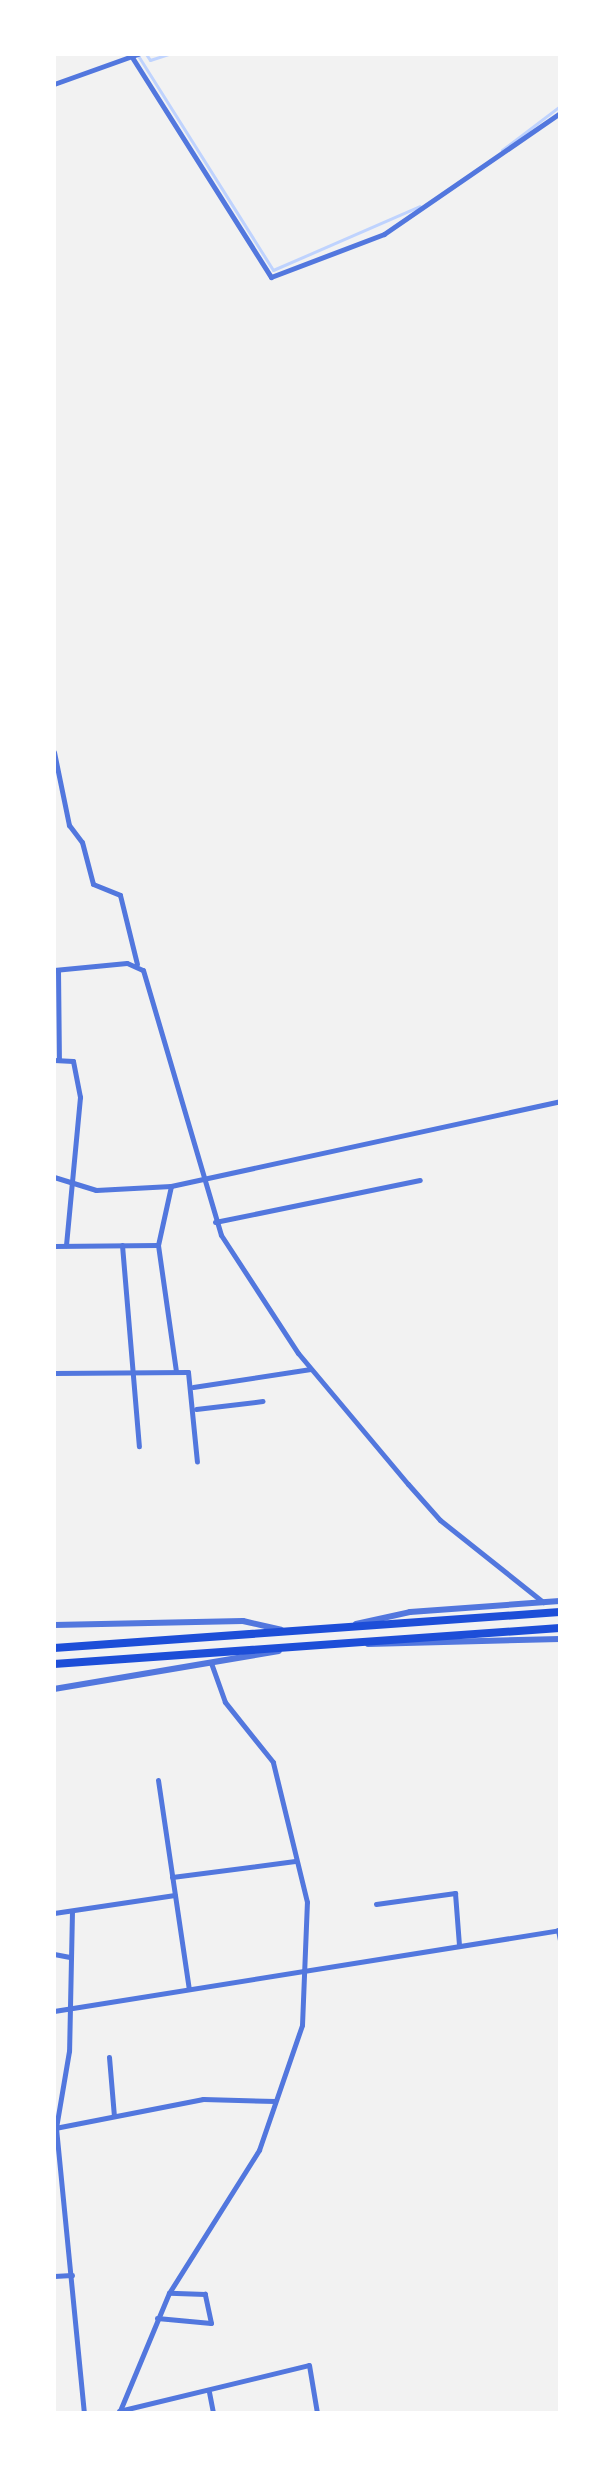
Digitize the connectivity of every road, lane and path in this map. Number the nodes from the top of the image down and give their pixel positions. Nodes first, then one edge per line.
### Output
1 (134, 56) edge
2 (54, 84) edge
3 (560, 113) edge
4 (54, 752) edge
5 (137, 965) junction
6 (56, 970) edge
7 (56, 1060) edge
8 (560, 1101) edge
9 (54, 1177) edge
10 (75, 1178) junction
11 (202, 1178) junction
12 (420, 1180) dead end
13 (171, 1186) junction
14 (215, 1222) junction
15 (66, 1245) junction
16 (122, 1245) junction
17 (158, 1245) junction
18 (54, 1246) edge
19 (311, 1369) junction
20 (133, 1372) junction
21 (176, 1372) junction
22 (54, 1373) edge
23 (193, 1387) junction
24 (263, 1401) dead end
25 (196, 1409) junction
26 (139, 1446) dead end
27 (197, 1462) dead end
28 (560, 1601) edge
29 (544, 1602) junction
30 (560, 1612) edge
31 (356, 1624) junction
32 (54, 1625) edge
33 (560, 1628) edge
34 (282, 1630) junction
35 (560, 1639) edge
36 (360, 1642) junction
37 (290, 1647) junction
38 (54, 1648) edge
39 (211, 1663) junction
40 (54, 1664) edge
41 (54, 1689) edge
42 (158, 1780) dead end
43 (295, 1861) junction
44 (172, 1877) junction
45 (175, 1895) junction
46 (376, 1904) dead end
47 (72, 1911) junction
48 (54, 1913) edge
49 (559, 1930) edge
50 (560, 1940) edge
51 (459, 1945) junction
52 (54, 1954) edge
53 (70, 1957) junction
54 (299, 1972) junction
55 (189, 1989) junction
56 (72, 2009) junction
57 (54, 2011) edge
58 (109, 2057) dead end
59 (275, 2101) junction
60 (114, 2116) junction
61 (55, 2128) edge
62 (72, 2275) junction
63 (54, 2276) edge
64 (169, 2293) junction
65 (157, 2318) junction
66 (209, 2392) junction
67 (119, 2412) edge
68 (84, 2413) edge
69 (213, 2413) edge
70 (317, 2413) edge

1 - 2 street
1 - 3 street
4 - 5 street
5 - 6 street
5 - 11 street
6 - 7 street
7 - 10 street
8 - 11 street
9 - 10 street
10 - 13 street
10 - 15 street
11 - 13 street
11 - 14 street
12 - 14 street
13 - 17 street
14 - 19 street
15 - 16 street
15 - 18 street
16 - 17 street
16 - 20 street
17 - 21 street
19 - 23 street
19 - 29 street
20 - 21 street
20 - 22 street
20 - 26 street
21 - 23 street
23 - 25 street
24 - 25 street
25 - 27 street
28 - 29 street
29 - 31 street
30 - 31 highway
31 - 34 highway
32 - 34 street
33 - 36 highway
34 - 38 highway
35 - 36 street
36 - 37 highway
37 - 39 street
37 - 40 highway
39 - 41 street
39 - 43 street
42 - 44 street
43 - 44 street
43 - 54 street
44 - 45 street
45 - 47 street
45 - 55 street
46 - 51 street
47 - 48 street
47 - 53 street
49 - 50 street
49 - 51 street
51 - 54 street
52 - 53 street
53 - 56 street
54 - 55 street
54 - 59 street
55 - 56 street
56 - 57 street
56 - 61 street
58 - 60 street
59 - 60 street
59 - 64 street
60 - 61 street
61 - 62 street
62 - 63 street
62 - 68 street
64 - 65 street
64 - 65 street
65 - 67 street
66 - 67 street
66 - 69 street
66 - 70 street

